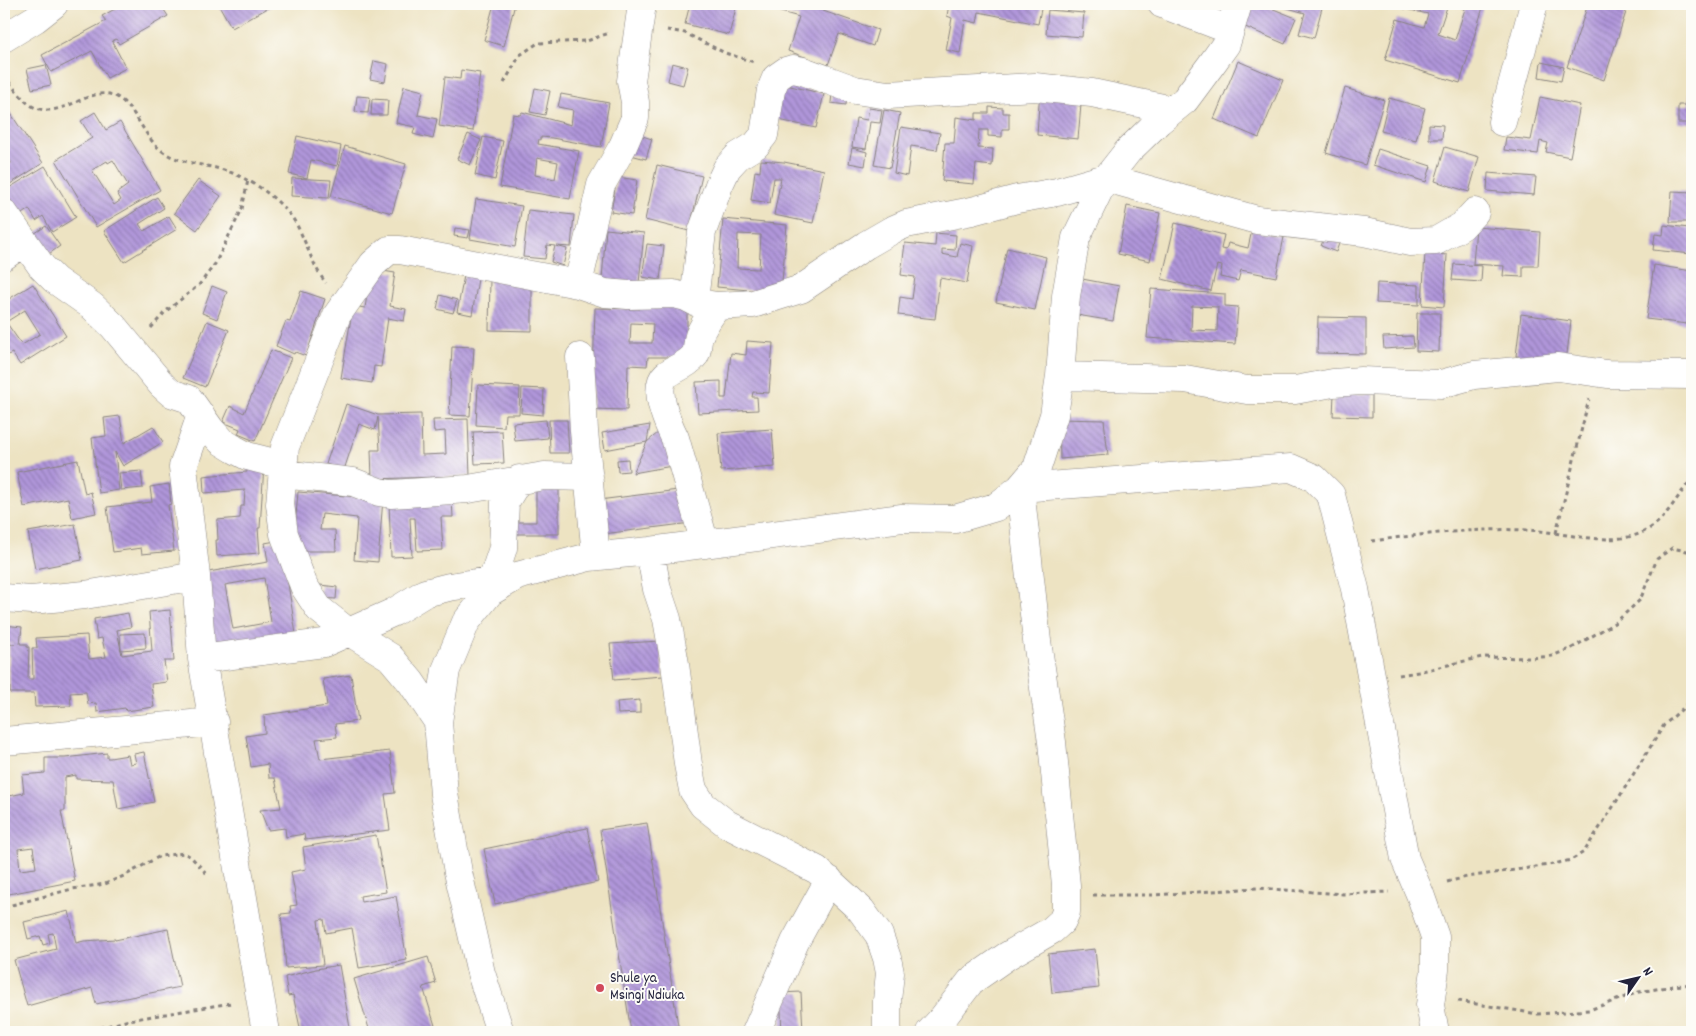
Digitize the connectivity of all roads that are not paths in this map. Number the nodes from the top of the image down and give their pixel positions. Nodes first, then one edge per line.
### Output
1 (54, 4) edge
2 (1162, 4) edge
3 (1238, 4) edge
4 (1534, 4) edge
5 (640, 15) edge
6 (1230, 30) junction
7 (4, 38) edge
8 (1172, 110) junction
9 (1502, 122) dead end
10 (1106, 178) junction
11 (1475, 212) dead end
12 (4, 213) edge
13 (14, 249) edge
14 (578, 284) junction
15 (706, 303) junction
16 (580, 357) dead end
17 (1692, 375) edge
18 (1060, 376) junction
19 (201, 415) junction
20 (234, 449) junction
21 (183, 468) junction
22 (283, 470) junction
23 (588, 477) junction
24 (519, 479) junction
25 (1020, 488) junction
26 (705, 544) junction
27 (650, 551) junction
28 (596, 556) junction
29 (196, 576) junction
30 (504, 579) junction
31 (4, 598) edge
32 (350, 632) junction
33 (202, 659) junction
34 (214, 722) junction
35 (438, 722) junction
36 (4, 740) edge
37 (828, 880) junction
38 (937, 1030) edge
39 (266, 1032) edge
40 (500, 1032) edge
41 (756, 1032) edge
42 (887, 1032) edge
43 (1435, 1032) edge

1 - 7 street
2 - 6 street
3 - 6 street
4 - 9 street
5 - 14 street
6 - 8 street
8 - 10 street
8 - 15 street
10 - 11 street
10 - 15 street
10 - 18 street
12 - 13 street
13 - 19 street
14 - 15 street
14 - 22 street
15 - 26 street
16 - 23 street
17 - 18 street
18 - 25 street
19 - 20 street
19 - 21 street
20 - 21 street
20 - 22 street
21 - 29 street
22 - 24 street
22 - 32 street
23 - 24 street
23 - 28 street
24 - 30 street
25 - 26 street
25 - 38 street
25 - 43 street
26 - 27 street
27 - 28 street
27 - 37 street
28 - 30 street
29 - 31 street
29 - 33 street
30 - 32 street
30 - 35 street
32 - 33 street
32 - 35 street
33 - 34 street
34 - 36 street
34 - 39 street
35 - 40 street
37 - 41 street
37 - 42 street

